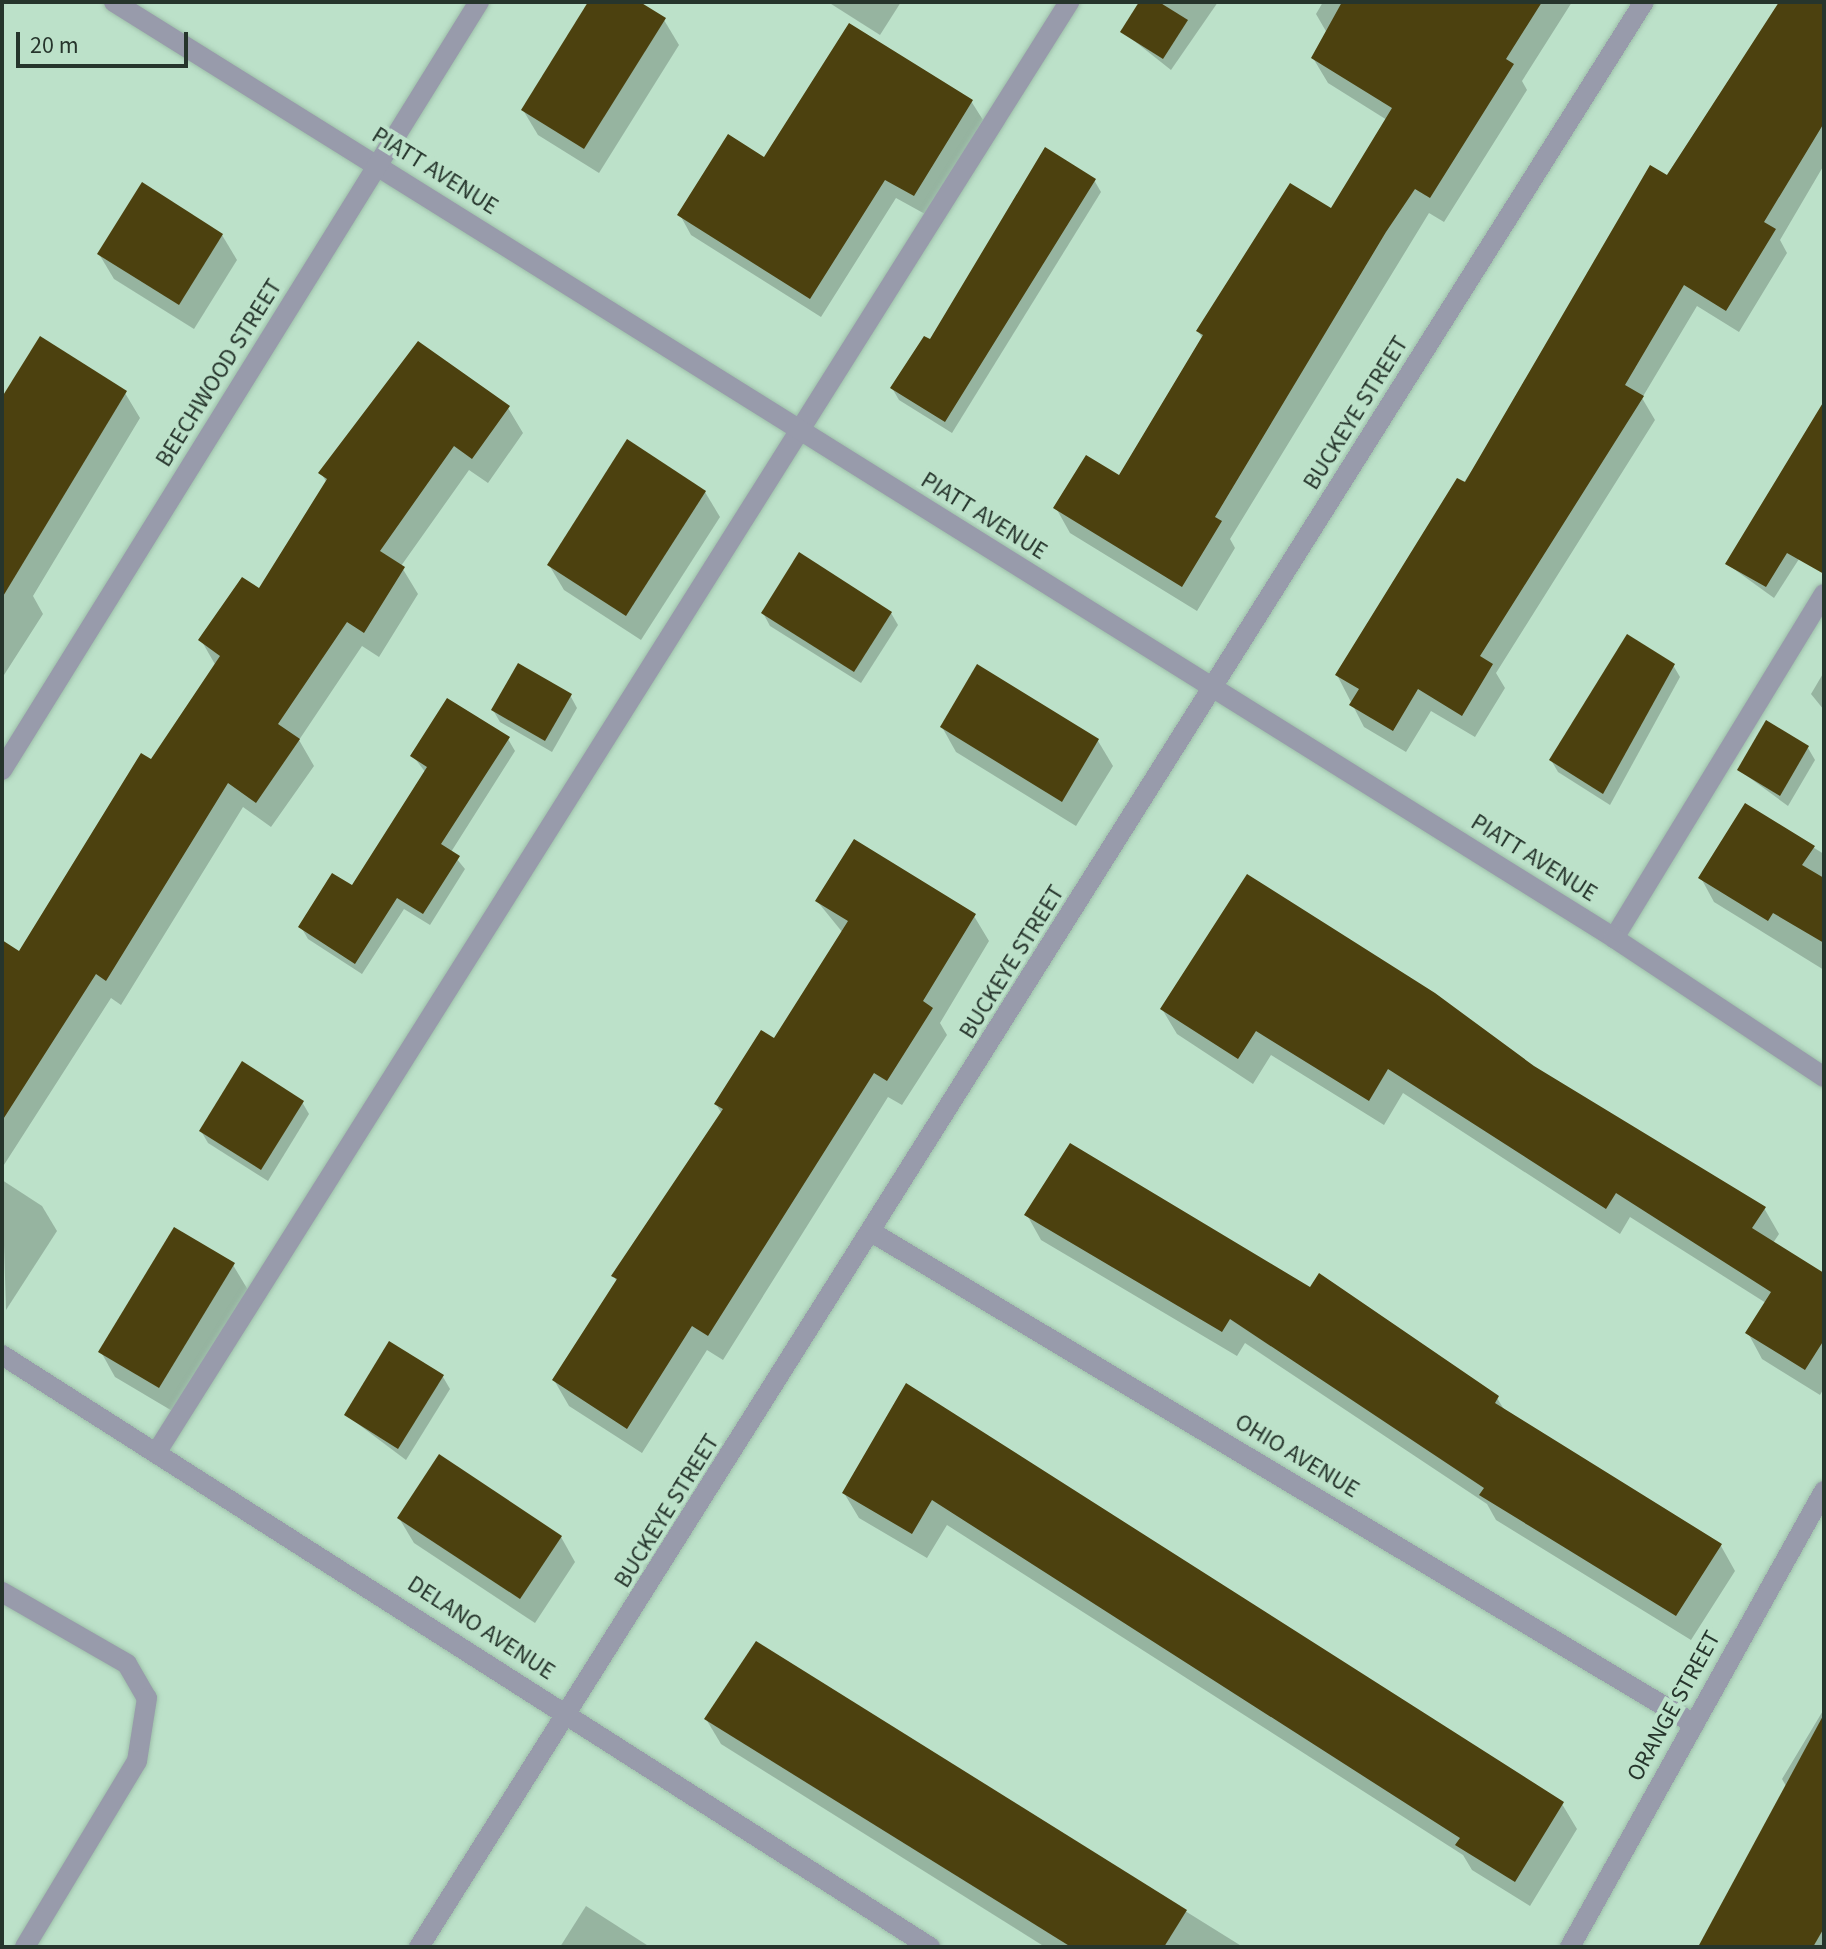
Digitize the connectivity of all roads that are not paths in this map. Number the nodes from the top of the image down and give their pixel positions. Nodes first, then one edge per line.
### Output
1 (114, 2) edge
2 (479, 2) edge
3 (1069, 2) edge
4 (1644, 2) edge
5 (379, 166) junction
6 (801, 432) junction
7 (1824, 594) edge
8 (1214, 691) junction
9 (2, 770) edge
10 (1614, 938) junction
11 (1824, 1077) edge
12 (873, 1233) junction
13 (2, 1355) edge
14 (158, 1450) junction
15 (1824, 1491) edge
16 (2, 1592) edge
17 (569, 1716) junction
18 (1694, 1724) junction
19 (25, 1947) edge
20 (419, 1947) edge
21 (930, 1947) edge
22 (1570, 1947) edge

1 - 5 street, PIATT AVENUE
2 - 5 street, BEECHWOOD STREET
3 - 6 street
4 - 8 street, BUCKEYE STREET
5 - 6 street, PIATT AVENUE
5 - 9 street, BEECHWOOD STREET
6 - 8 street, PIATT AVENUE
6 - 14 street
7 - 10 street
8 - 10 street, PIATT AVENUE
8 - 12 street, BUCKEYE STREET
10 - 11 street, PIATT AVENUE
12 - 17 street, BUCKEYE STREET
12 - 18 street, OHIO AVENUE
13 - 14 street, DELANO AVENUE
14 - 17 street, DELANO AVENUE
15 - 18 street, ORANGE STREET
16 - 19 street
17 - 20 street, BUCKEYE STREET
17 - 21 street, DELANO AVENUE
18 - 22 street, ORANGE STREET

